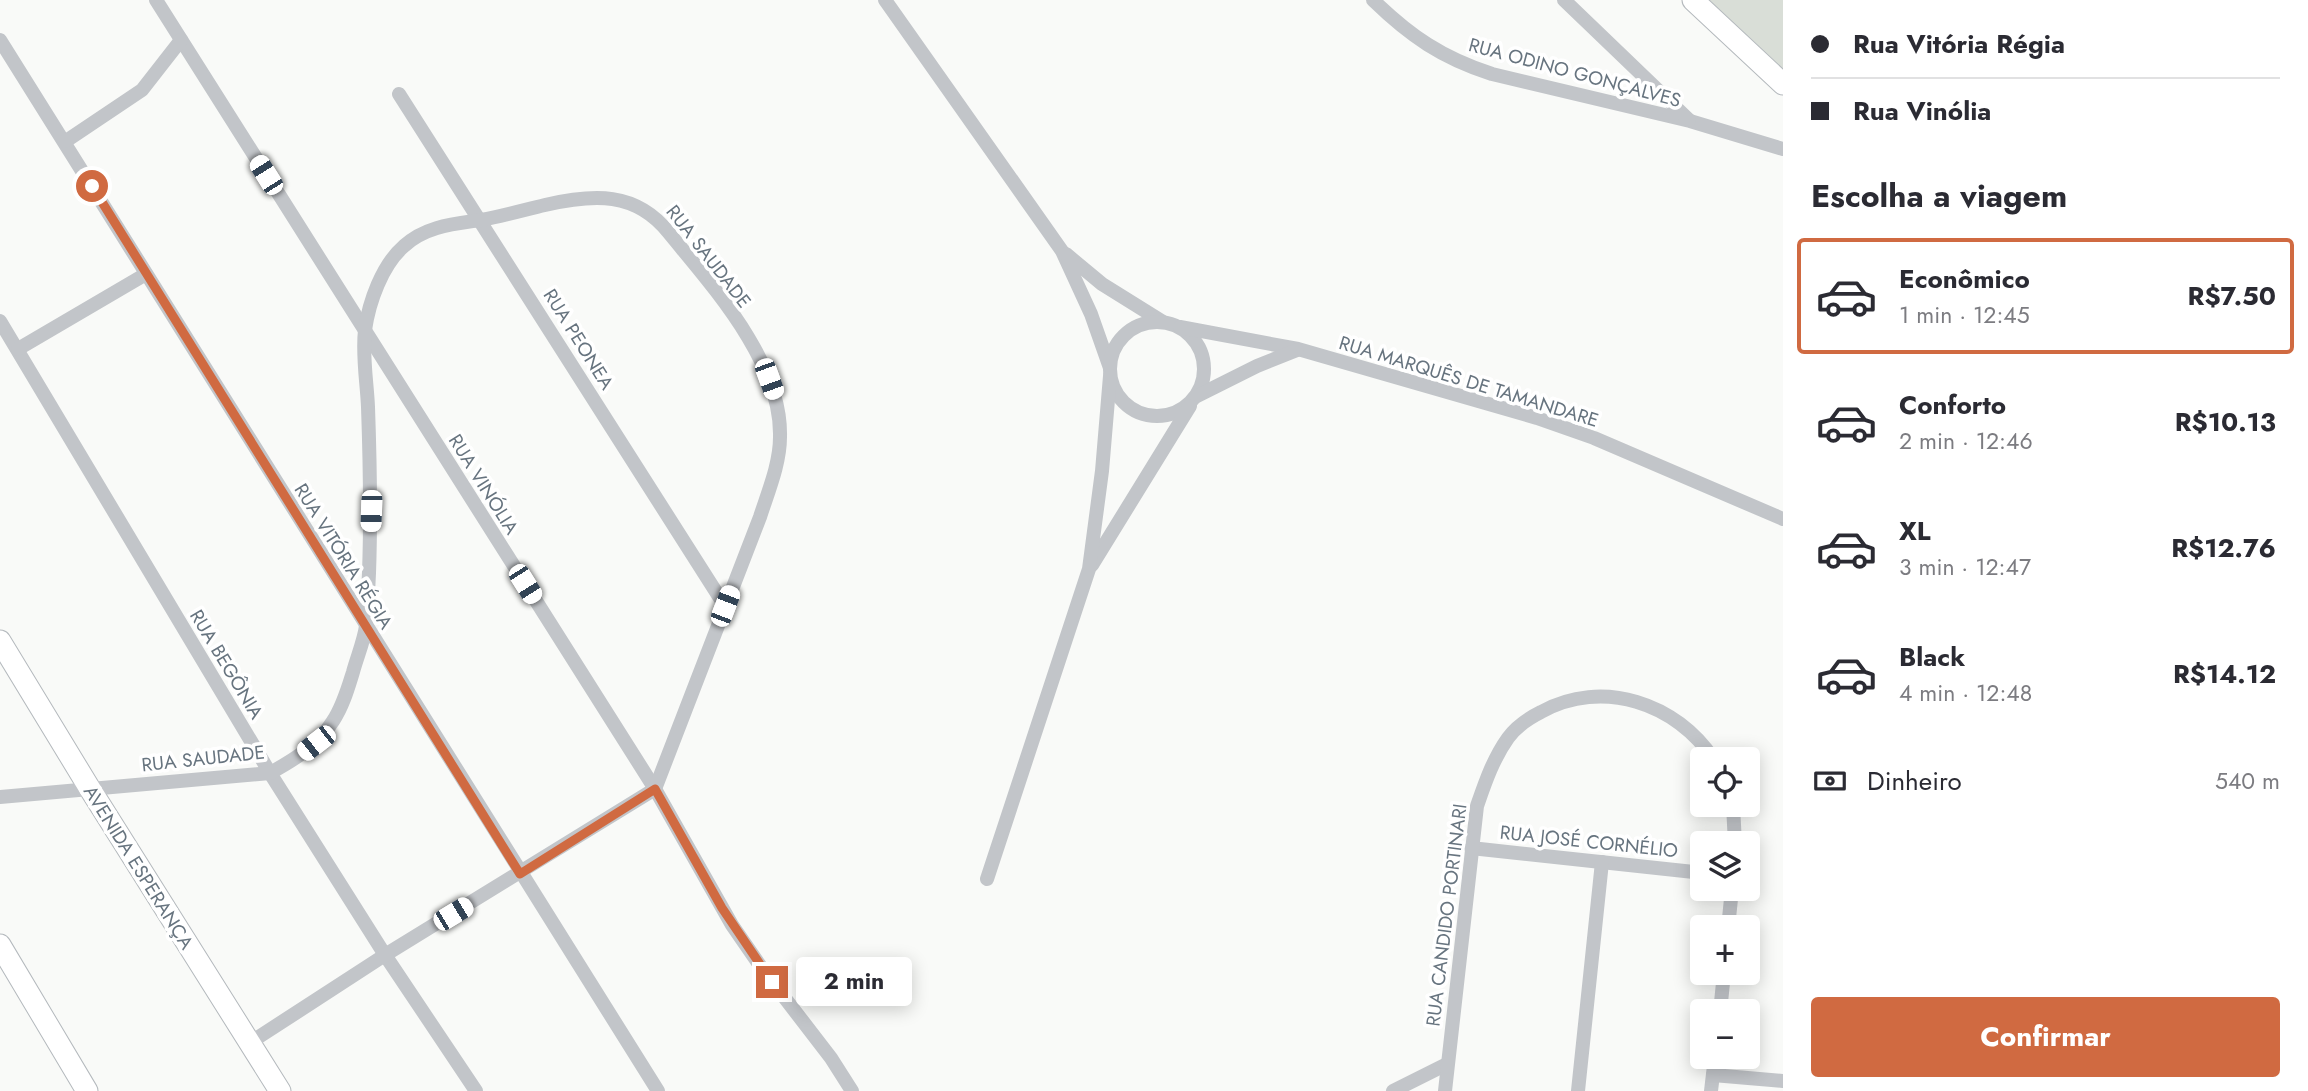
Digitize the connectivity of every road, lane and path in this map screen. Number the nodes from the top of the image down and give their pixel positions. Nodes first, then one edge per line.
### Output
1 (156, 0) edge
2 (885, 0) edge
3 (1373, 0) edge
4 (1564, 0) edge
5 (1693, 0) edge
6 (0, 40) edge
7 (181, 40) junction
8 (1783, 84) edge
9 (399, 94) dead end
10 (1690, 121) junction
11 (66, 141) junction
12 (1783, 149) edge
13 (481, 220) junction
14 (1062, 251) junction
15 (146, 274) junction
16 (0, 321) edge
17 (1163, 322) junction
18 (1180, 327) junction
19 (365, 332) junction
20 (18, 349) junction
21 (1298, 349) junction
22 (1110, 372) junction
23 (1195, 399) junction
24 (1783, 519) edge
25 (1089, 569) junction
26 (725, 606) junction
27 (366, 628) junction
28 (0, 641) edge
29 (1706, 747) edge
30 (270, 773) junction
31 (90, 789) junction
32 (655, 789) junction
33 (0, 797) edge
34 (1471, 848) junction
35 (1602, 862) junction
36 (1690, 872) edge
37 (520, 874) junction
38 (987, 879) dead end
39 (0, 946) edge
40 (385, 955) junction
41 (7, 966) edge
42 (251, 1042) junction
43 (1447, 1064) junction
44 (1714, 1069) edge
45 (1713, 1075) junction
46 (1783, 1082) edge
47 (87, 1091) edge
48 (280, 1091) edge
49 (476, 1091) edge
50 (658, 1091) edge
51 (852, 1091) edge
52 (1393, 1091) edge
53 (1445, 1091) edge
54 (1578, 1091) edge
55 (1712, 1091) edge

1 - 7 street, RUA VINÓLIA
2 - 14 street
3 - 10 street, RUA ODINO GONÇALVES
4 - 10 street
5 - 8 street
6 - 11 street, RUA VITÓRIA RÉGIA
7 - 11 street
7 - 19 street, RUA VINÓLIA
9 - 13 street, RUA PEONEA
10 - 12 street, RUA ODINO GONÇALVES
11 - 15 street, RUA VITÓRIA RÉGIA
13 - 19 street, RUA SAUDADE
13 - 26 street, RUA PEONEA
13 - 26 street, RUA SAUDADE
14 - 17 street
14 - 22 street
15 - 20 street
15 - 27 street, RUA VITÓRIA RÉGIA
16 - 20 street, RUA BEGÔNIA
17 - 18 street
17 - 22 street
18 - 21 street, RUA MARQUÊS DE TAMANDARE
18 - 23 street
19 - 27 street, RUA SAUDADE
19 - 32 street, RUA VINÓLIA
20 - 30 street, RUA BEGÔNIA
21 - 23 street
21 - 24 street, RUA MARQUÊS DE TAMANDARE
22 - 23 street
22 - 25 street
23 - 25 street
25 - 38 street
26 - 32 street, RUA SAUDADE
27 - 30 street, RUA SAUDADE
27 - 37 street, RUA VITÓRIA RÉGIA
28 - 31 street, AVENIDA ESPERANÇA
29 - 34 street, RUA CANDIDO PORTINARI
30 - 31 street, RUA SAUDADE
30 - 40 street, RUA BEGÔNIA
31 - 33 street, RUA SAUDADE
31 - 42 street, AVENIDA ESPERANÇA
32 - 37 street
32 - 51 street, RUA VINÓLIA
34 - 35 street, RUA JOSÉ CORNÉLIO
34 - 43 street, RUA CANDIDO PORTINARI
35 - 36 street, RUA JOSÉ CORNÉLIO
35 - 54 street
37 - 40 street
37 - 50 street, RUA VITÓRIA RÉGIA
39 - 41 street
40 - 42 street
40 - 49 street, RUA BEGÔNIA
41 - 47 street
42 - 48 street, AVENIDA ESPERANÇA
43 - 52 street
43 - 53 street, RUA CANDIDO PORTINARI
44 - 45 street
45 - 46 street
45 - 55 street

